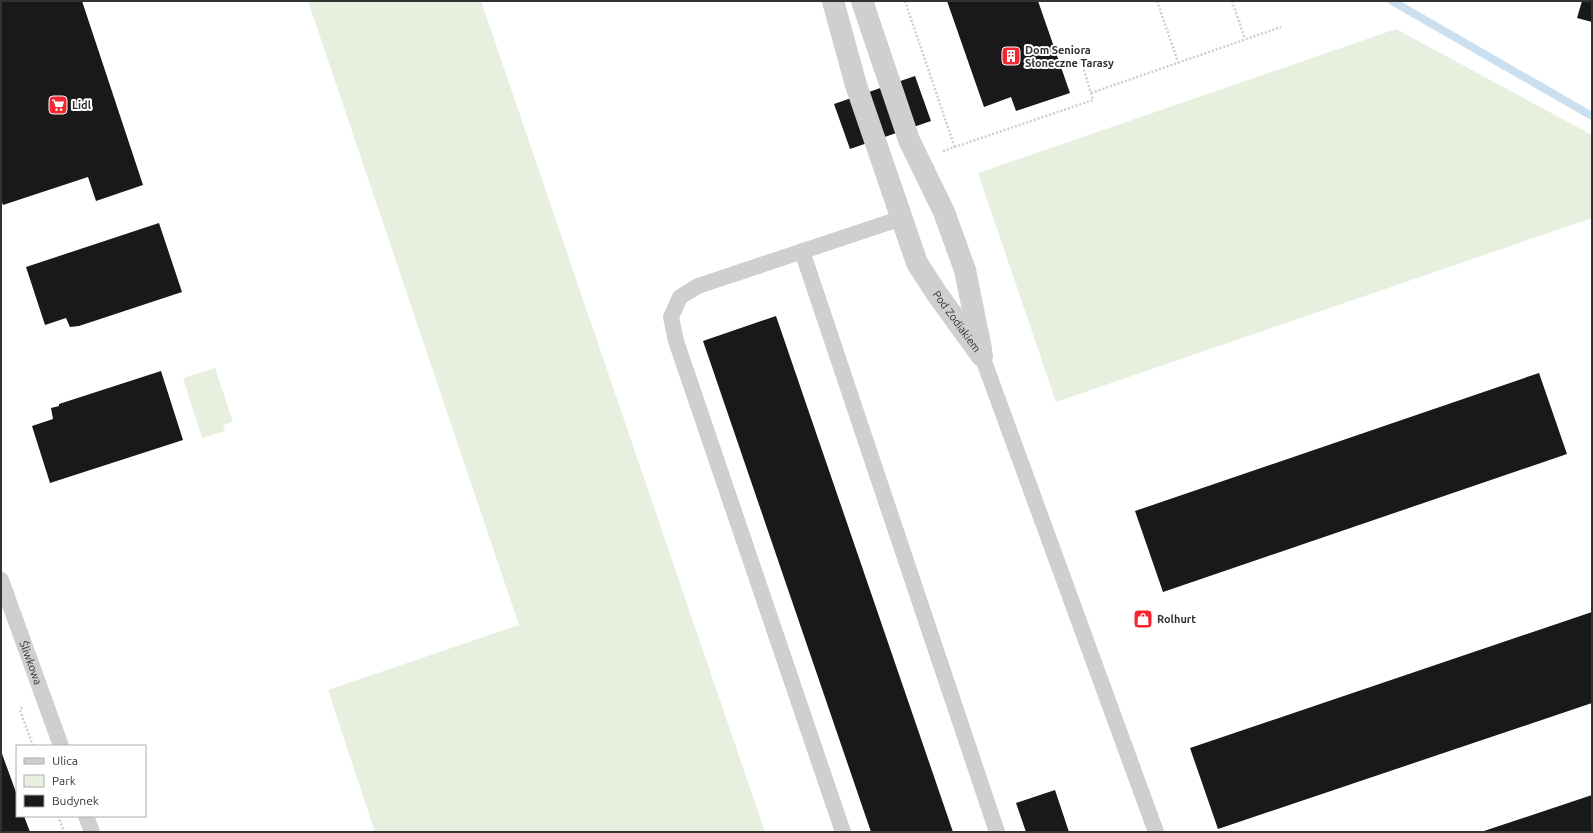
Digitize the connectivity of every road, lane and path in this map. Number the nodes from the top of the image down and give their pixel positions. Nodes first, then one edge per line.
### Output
1 (833, 1) edge
2 (862, 1) edge
3 (905, 1) edge
4 (1157, 1) edge
5 (1232, 1) edge
6 (1281, 27) dead end
7 (1245, 39) junction
8 (1178, 62) junction
9 (1084, 70) dead end
10 (1091, 93) junction
11 (955, 148) junction
12 (918, 158) junction
13 (902, 218) junction
14 (802, 251) junction
15 (982, 356) junction
16 (1, 580) edge
17 (61, 745) edge
18 (58, 817) edge
19 (86, 817) edge
20 (64, 832) edge
21 (92, 832) edge
22 (842, 832) edge
23 (998, 832) edge
24 (1156, 832) edge

1 - 13 street, Pod Zodiakiem
2 - 12 street, Pod Zodiakiem
3 - 11 path
4 - 8 path
5 - 7 path
6 - 7 path
7 - 8 path
8 - 10 path
9 - 10 path
10 - 11 path
11 - 12 path
12 - 15 street, Pod Zodiakiem
13 - 14 lane
13 - 15 street, Pod Zodiakiem
14 - 22 lane
14 - 23 lane
15 - 24 lane
16 - 17 lane, Śliwkowa
18 - 20 path
19 - 21 lane

